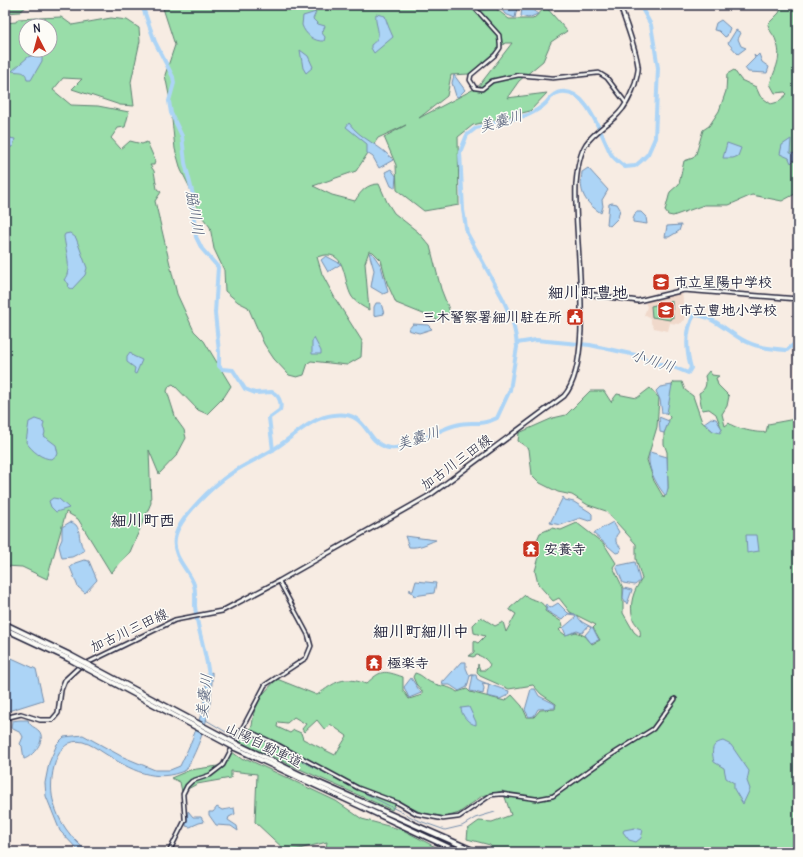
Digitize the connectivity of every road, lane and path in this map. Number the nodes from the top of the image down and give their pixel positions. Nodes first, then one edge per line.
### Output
1 (472, 5) edge
2 (620, 5) edge
3 (626, 103) junction
4 (580, 293) junction
5 (798, 299) edge
6 (279, 581) junction
7 (5, 624) edge
8 (5, 629) edge
9 (68, 657) junction
10 (675, 699) dead end
11 (5, 718) edge
12 (242, 728) junction
13 (236, 746) junction
14 (170, 852) edge
15 (459, 852) edge
16 (477, 852) edge

1 - 3 street
2 - 3 main road, 加古川三田線
3 - 4 main road, 加古川三田線
4 - 5 main road
4 - 6 main road, 加古川三田線
6 - 11 main road, 加古川三田線
6 - 12 street
7 - 9 highway, 山陽自動車道
8 - 9 highway, 山陽自動車道
9 - 13 highway, 山陽自動車道, bridge
10 - 12 street
12 - 14 street
13 - 15 highway, 山陽自動車道
13 - 16 highway, 山陽自動車道

